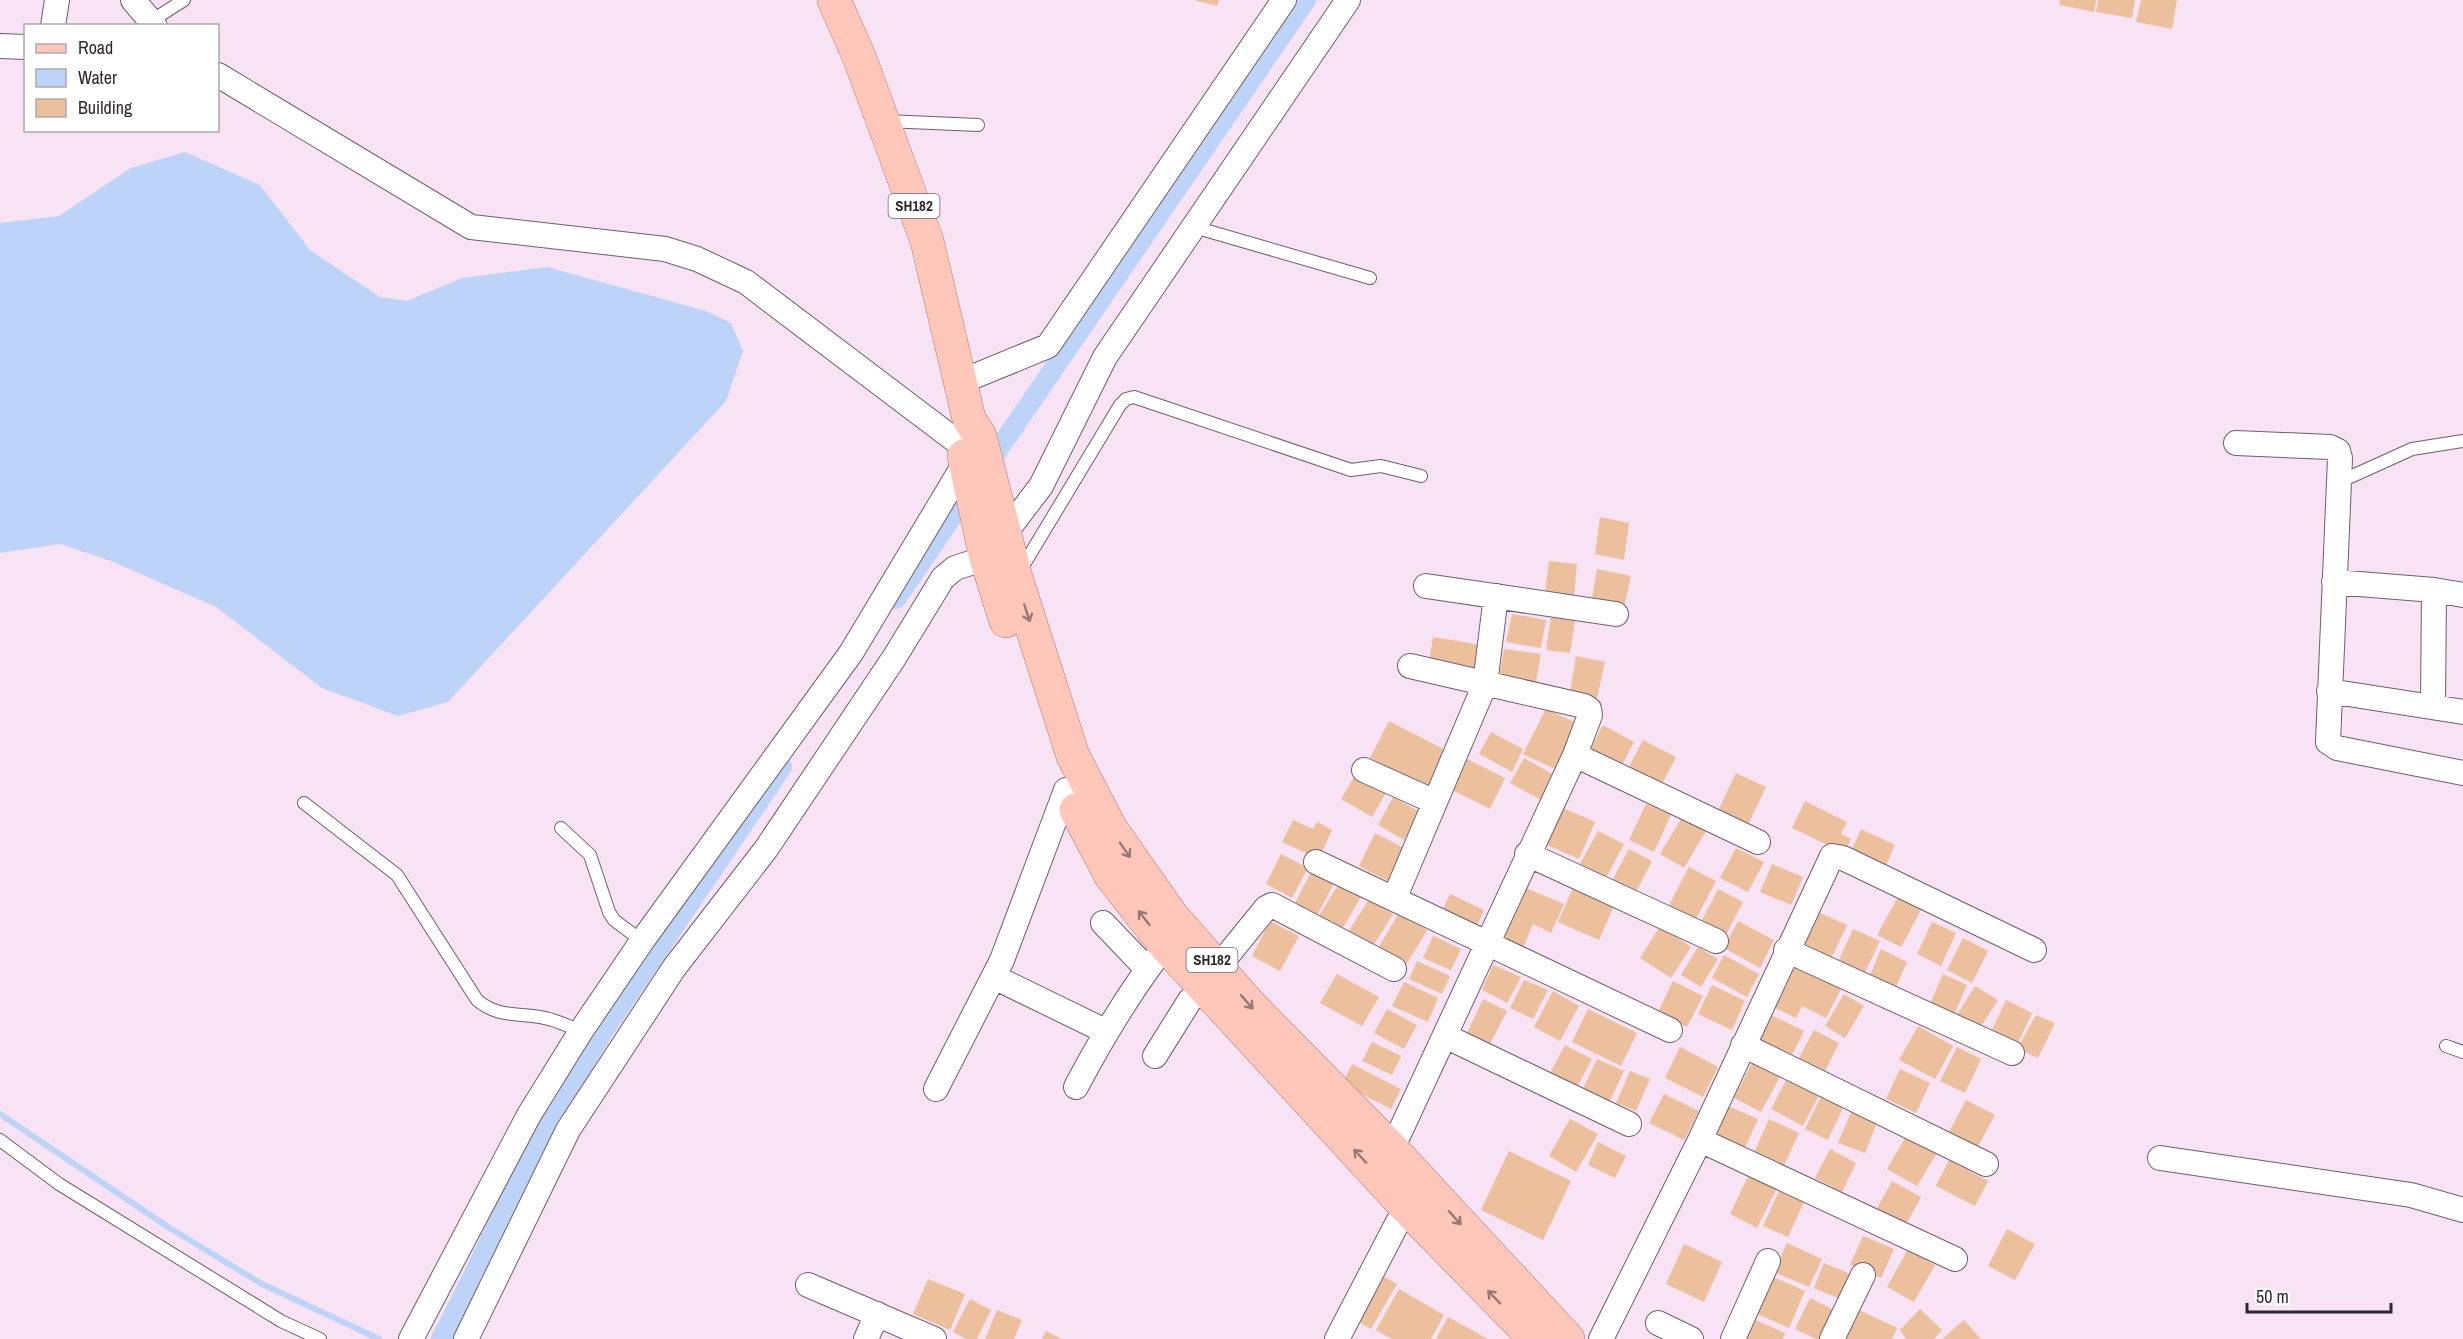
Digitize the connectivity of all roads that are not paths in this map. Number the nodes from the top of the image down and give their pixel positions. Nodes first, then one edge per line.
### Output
1 (57, 0) edge
2 (133, 0) edge
3 (184, 0) edge
4 (834, 0) edge
5 (1284, 0) edge
6 (1348, 0) edge
7 (53, 24) edge
8 (149, 24) edge
9 (0, 46) edge
10 (24, 47) edge
11 (219, 76) edge
12 (883, 121) junction
13 (978, 125) dead end
14 (1194, 227) junction
15 (1370, 278) dead end
16 (958, 383) junction
17 (2463, 441) edge
18 (2236, 443) dead end
19 (970, 451) junction
20 (1421, 476) dead end
21 (2339, 482) junction
22 (990, 538) junction
23 (1016, 578) junction
24 (2334, 582) junction
25 (1426, 586) dead end
26 (2434, 590) junction
27 (2463, 595) edge
28 (1496, 596) junction
29 (1616, 614) dead end
30 (1410, 666) dead end
31 (1485, 684) junction
32 (2329, 691) junction
33 (2433, 707) junction
34 (2463, 712) edge
35 (1575, 755) junction
36 (1364, 770) dead end
37 (2463, 773) edge
38 (1066, 790) junction
39 (1435, 802) junction
40 (304, 803) dead end
41 (1090, 813) junction
42 (561, 828) dead end
43 (1758, 842) dead end
44 (1527, 854) junction
45 (1316, 862) dead end
46 (1394, 899) junction
47 (1102, 923) dead end
48 (1716, 940) dead end
49 (642, 941) junction
50 (1487, 945) junction
51 (1164, 946) junction
52 (1786, 950) junction
53 (2034, 950) dead end
54 (1394, 969) dead end
55 (994, 977) junction
56 (1211, 978) junction
57 (1670, 1030) dead end
58 (581, 1031) junction
59 (1105, 1031) junction
60 (1445, 1036) junction
61 (1743, 1045) junction
62 (2446, 1046) dead end
63 (2463, 1052) edge
64 (2012, 1053) dead end
65 (1155, 1056) dead end
66 (1076, 1087) dead end
67 (936, 1089) dead end
68 (1629, 1124) dead end
69 (0, 1140) edge
70 (1700, 1140) junction
71 (1392, 1149) junction
72 (2160, 1158) dead end
73 (1986, 1164) dead end
74 (1413, 1193) junction
75 (2463, 1210) edge
76 (1955, 1259) dead end
77 (1768, 1261) dead end
78 (1863, 1275) dead end
79 (808, 1285) dead end
80 (877, 1314) junction
81 (1658, 1323) dead end
82 (1347, 1336) edge
83 (412, 1337) edge
84 (320, 1339) edge
85 (466, 1339) edge
86 (866, 1339) edge
87 (934, 1339) edge
88 (1535, 1339) edge
89 (1568, 1339) edge
90 (1601, 1339) edge
91 (1691, 1339) edge
92 (1732, 1339) edge
93 (1832, 1339) edge

1 - 7 street
2 - 8 street
3 - 8 lane
4 - 12 main road, SH182
5 - 16 street
6 - 14 street
9 - 10 street
11 - 19 street
12 - 13 lane
12 - 16 main road, SH182
14 - 15 lane
14 - 22 street
16 - 19 main road, SH182
17 - 21 lane
18 - 21 street
19 - 22 main road, SH182
19 - 22 main road, SH182
19 - 49 street
20 - 23 lane
21 - 24 street
22 - 23 main road, SH182
22 - 38 main road, SH182
22 - 85 street
23 -> 41 main road, SH182
24 - 26 street
24 - 32 street
25 - 28 street
26 - 27 street
26 - 33 street
28 - 29 street
28 - 31 street
30 - 31 street
31 - 35 street
31 - 39 street
32 - 33 street
32 - 37 street
33 - 34 street
35 - 43 street
35 - 44 street
36 - 39 street
38 - 41 main road, SH182
38 - 55 street
39 - 46 street
40 - 58 lane
41 - 51 main road, SH182
42 - 49 lane
44 - 48 street
44 - 50 street
45 - 46 street
46 - 50 street
47 - 51 street
49 - 58 street
50 - 57 street
50 - 60 street
51 - 56 main road, SH182
51 - 59 street
52 - 53 street
52 - 61 street
52 - 64 street
54 - 56 street
55 - 59 street
55 - 67 street
56 - 65 street
56 -> 71 main road, SH182
74 -> 56 main road, SH182
58 - 83 street
59 - 66 street
60 - 68 street
60 - 71 street
61 - 70 street
61 - 73 street
62 - 63 lane
69 - 84 lane
70 - 76 street
70 - 90 street
71 - 74 main road, SH182
72 - 75 street
74 - 82 street
88 -> 74 main road, SH182
74 -> 89 main road, SH182
77 - 92 street
78 - 93 street
79 - 80 street
80 - 86 street
80 - 87 street
81 - 91 street

